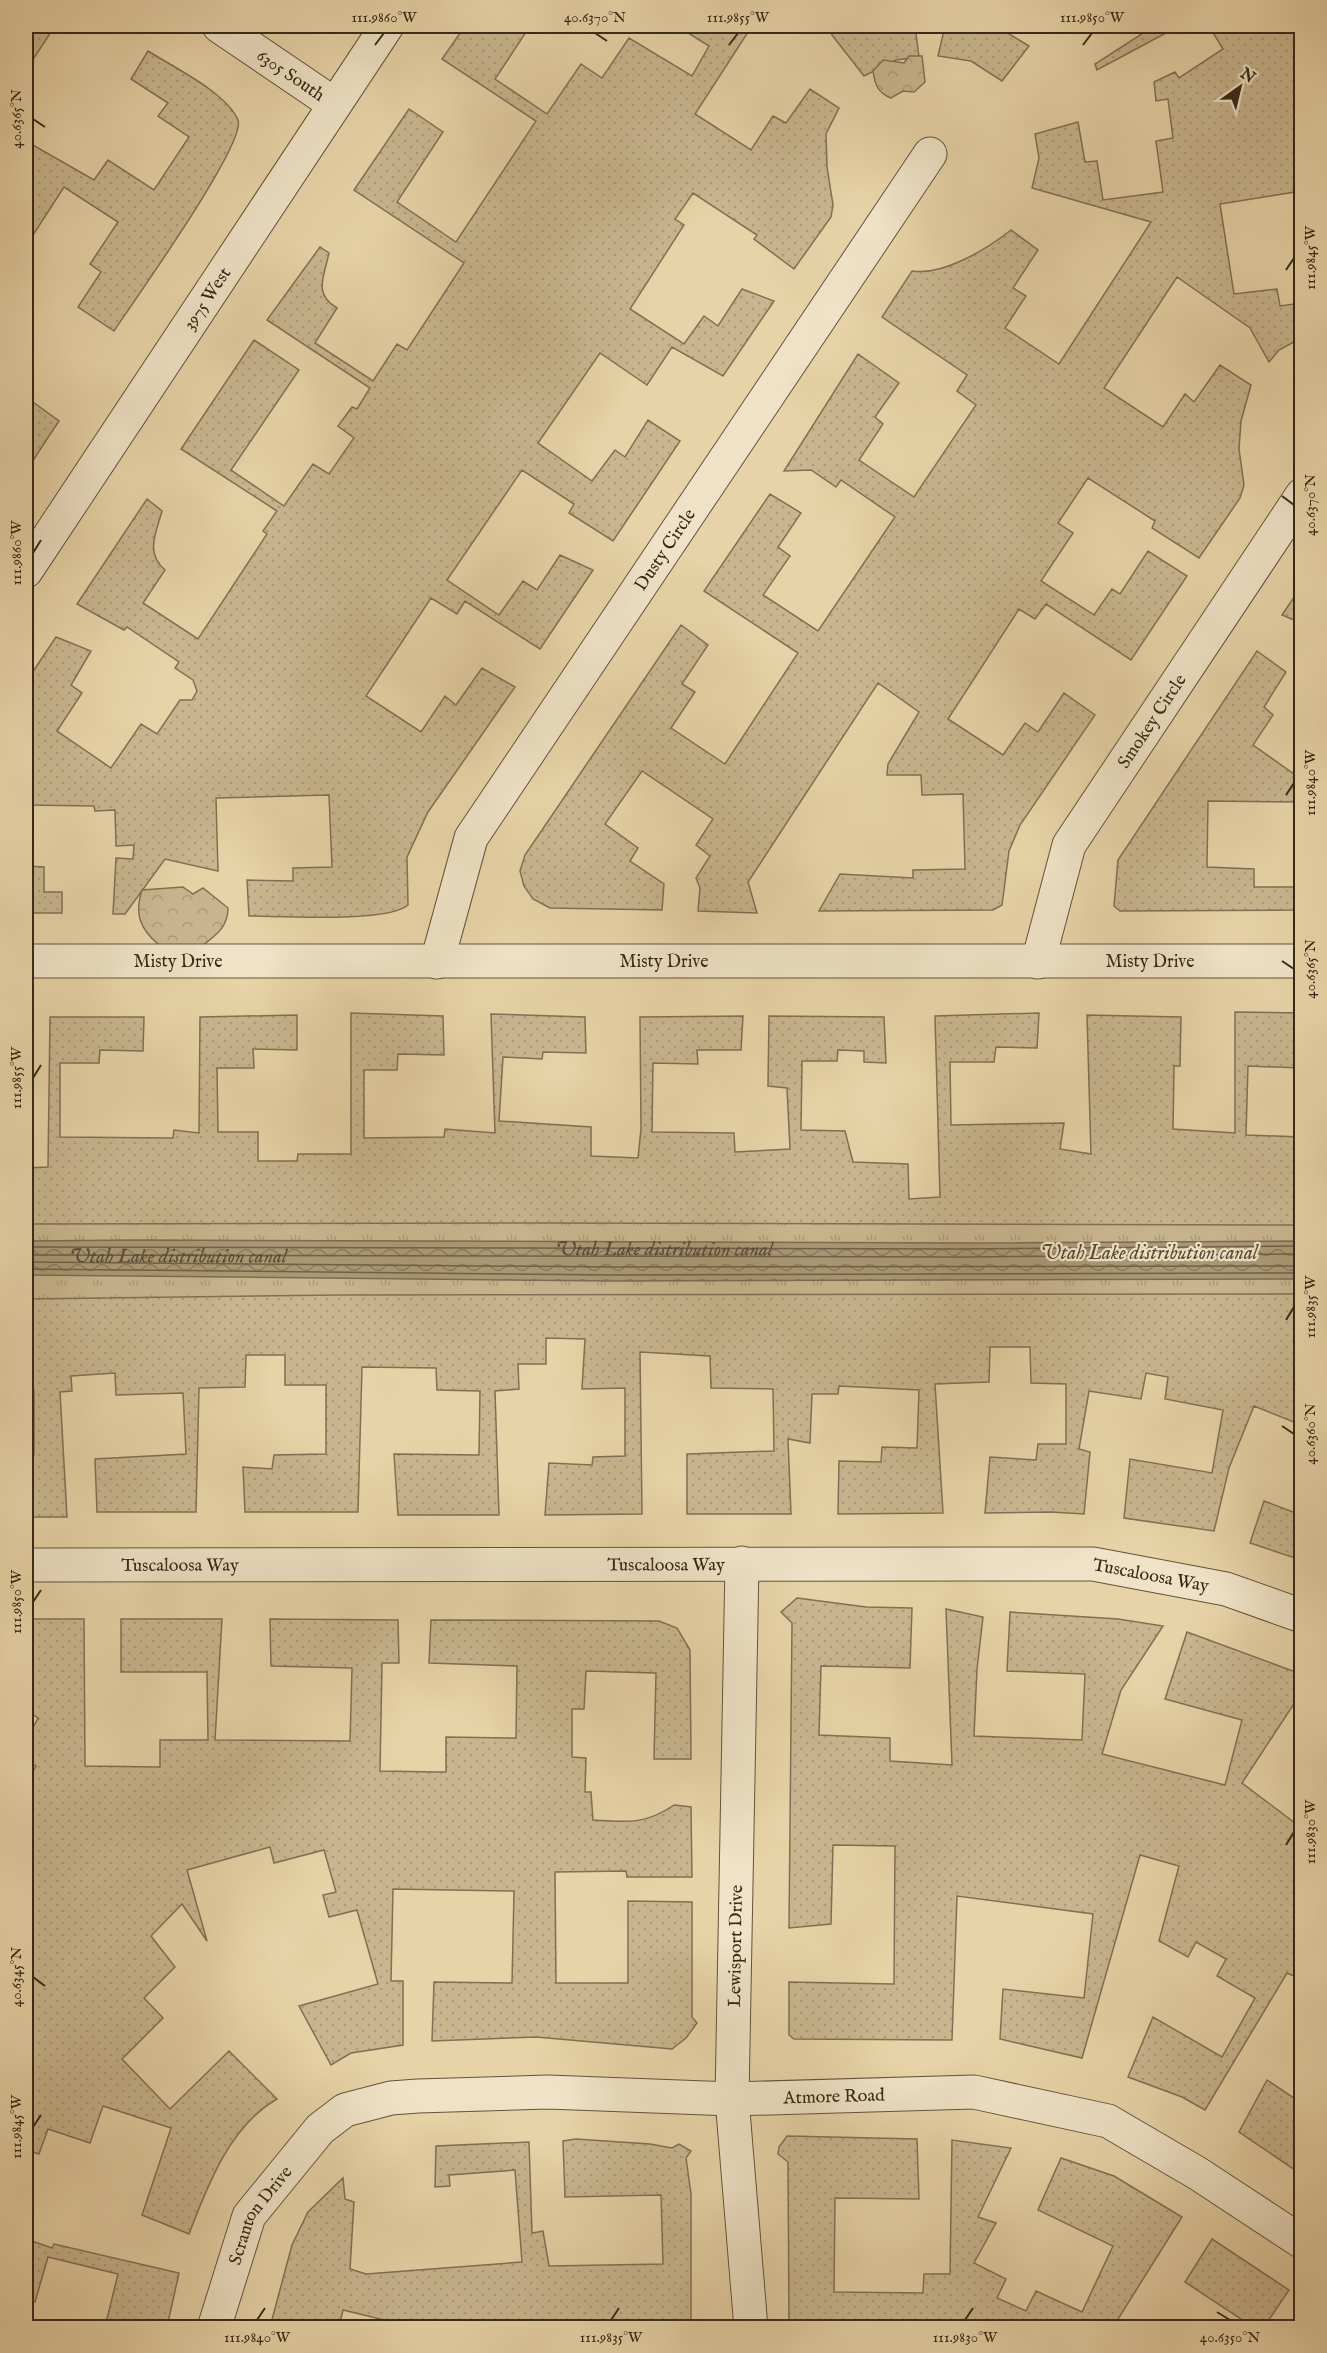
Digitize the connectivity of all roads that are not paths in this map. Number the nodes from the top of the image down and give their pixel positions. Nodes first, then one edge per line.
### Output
1 (219, 26) edge
2 (387, 26) edge
3 (334, 104) junction
4 (930, 154) dead end
5 (1302, 495) edge
6 (26, 571) edge
7 (26, 961) edge
8 (1302, 961) edge
9 (437, 962) junction
10 (1038, 962) junction
11 (742, 1563) junction
12 (26, 1565) edge
13 (1302, 1616) edge
14 (732, 2099) junction
15 (331, 2119) joint
16 (1302, 2242) edge
17 (214, 2328) edge
18 (751, 2328) edge

1 - 3 street, 6305 South
2 - 3 street, 3975 West
3 - 6 street, 3975 West
4 - 9 street, Dusty Circle
5 - 10 street, Smokey Circle
7 - 9 street, Misty Drive
8 - 10 street, Misty Drive
9 - 10 street, Misty Drive
11 - 12 street, Tuscaloosa Way
11 - 13 street, Tuscaloosa Way
11 - 14 street, Lewisport Drive
14 - 15 street, Atmore Road
14 - 16 street, Atmore Road
14 - 18 street, Lewisport Drive
15 - 17 street, Scranton Drive

